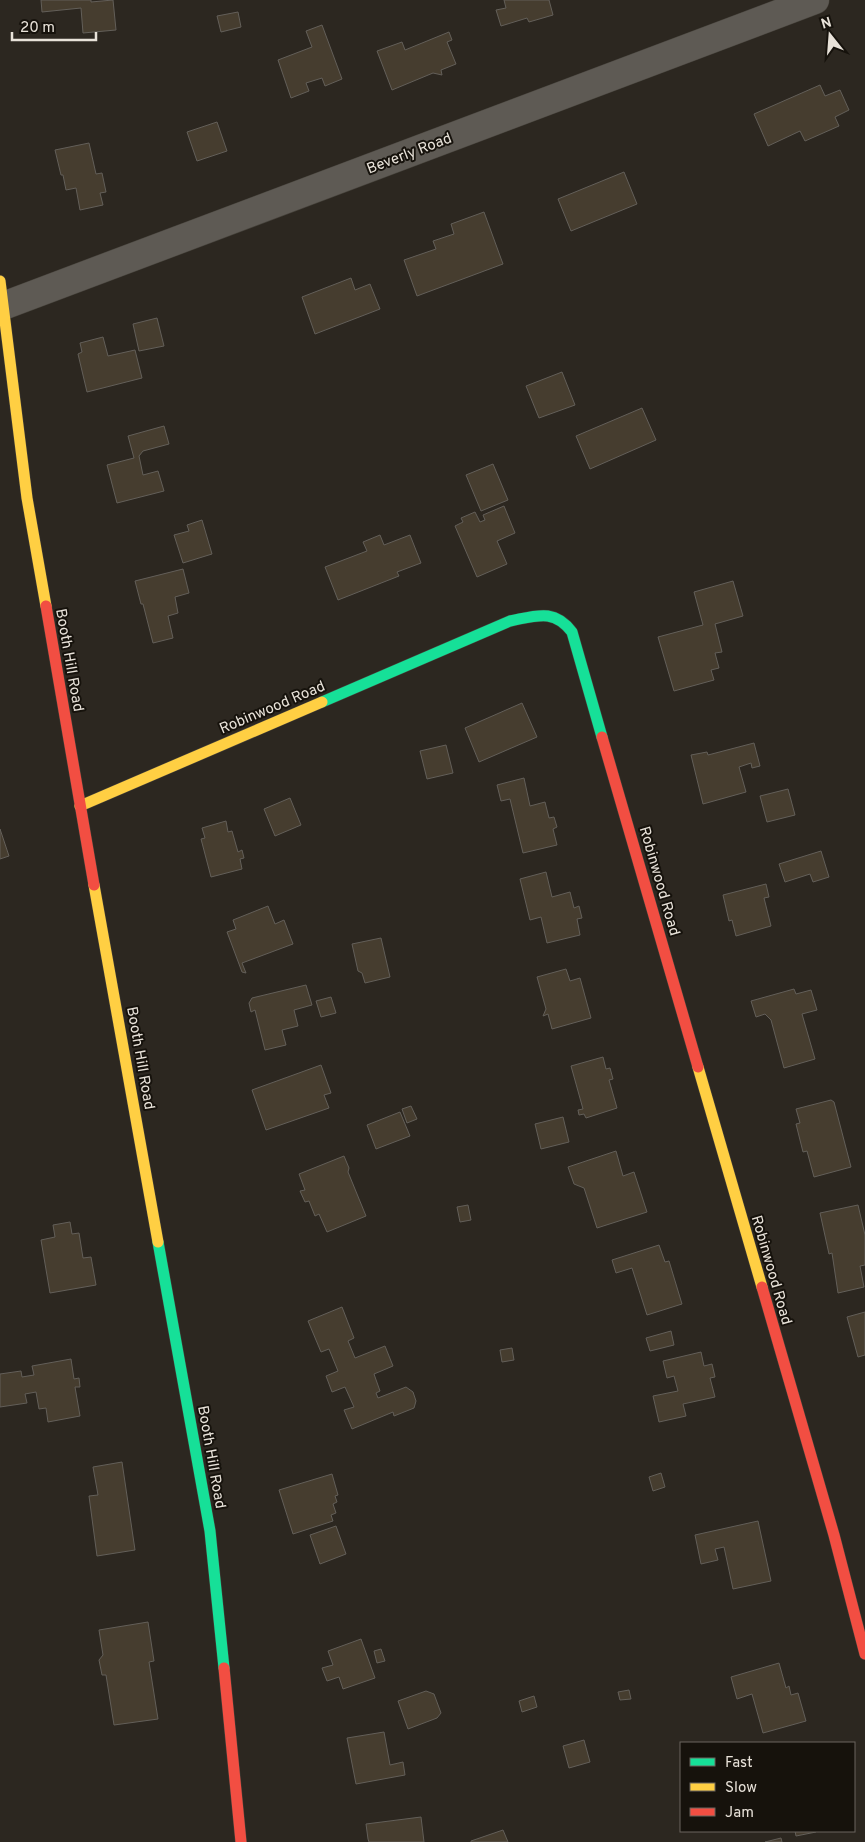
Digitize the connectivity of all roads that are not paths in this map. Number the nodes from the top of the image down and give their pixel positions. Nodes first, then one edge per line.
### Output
1 (816, 0) edge
2 (1, 294) edge
3 (80, 806) junction
4 (865, 1654) edge
5 (241, 1842) edge

1 - 2 street, Beverly Road
2 - 3 street, Booth Hill Road
3 - 4 street, Robinwood Road
3 - 5 street, Booth Hill Road

